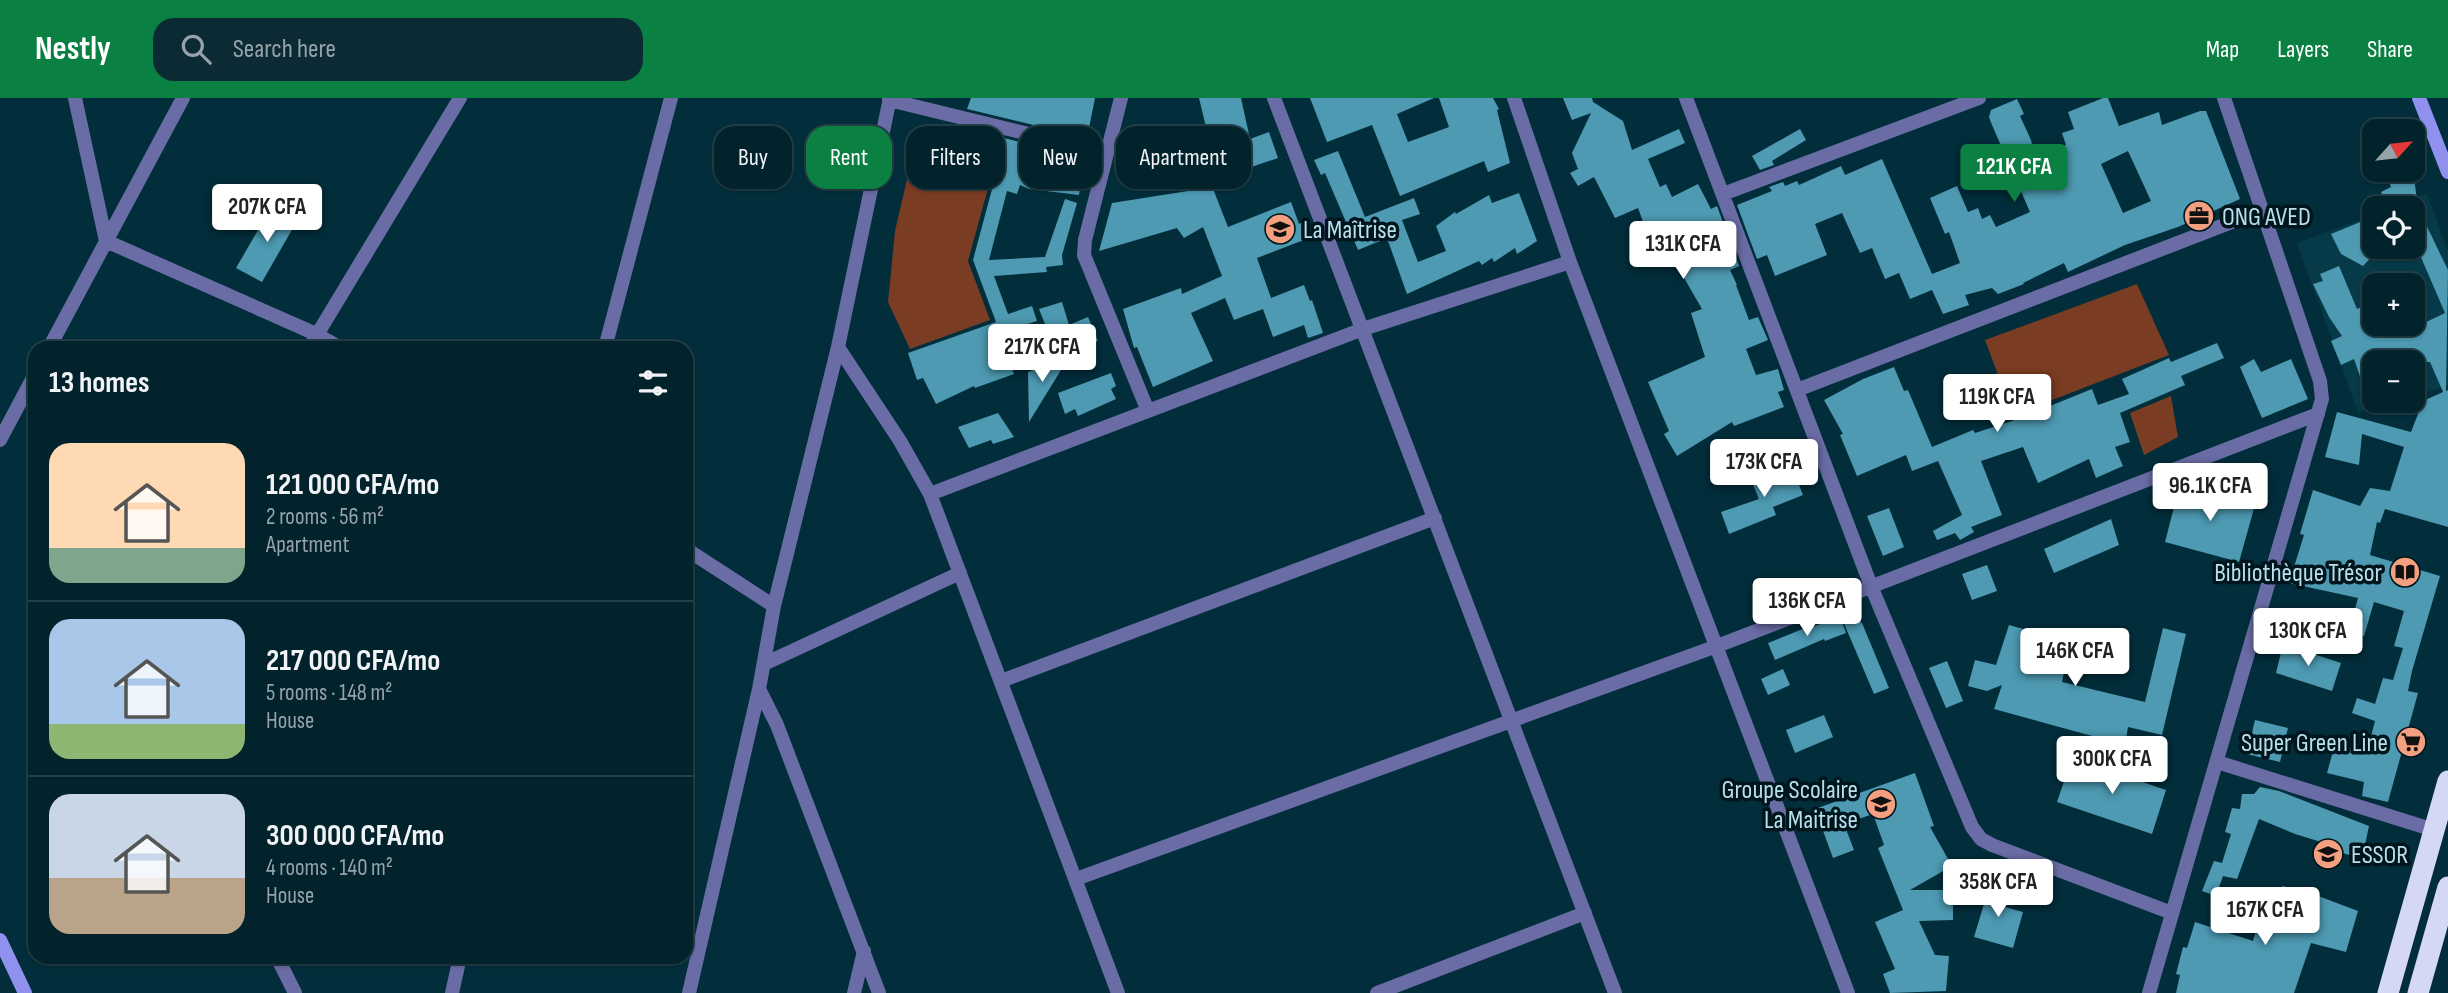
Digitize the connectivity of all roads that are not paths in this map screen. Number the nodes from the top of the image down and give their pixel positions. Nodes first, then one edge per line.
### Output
1 (75, 98) edge
2 (183, 98) edge
3 (460, 98) edge
4 (671, 98) edge
5 (1121, 98) edge
6 (1274, 98) edge
7 (1514, 98) edge
8 (1686, 98) edge
9 (1976, 98) edge
10 (2224, 98) edge
11 (2419, 98) edge
12 (890, 99) edge
13 (1107, 153) junction
14 (2448, 173) edge
15 (1723, 194) junction
16 (2263, 210) junction
17 (106, 241) junction
18 (1570, 262) junction
19 (1363, 329) junction
20 (316, 334) junction
21 (53, 341) edge
22 (312, 341) edge
23 (328, 341) edge
24 (607, 341) edge
25 (838, 347) junction
26 (28, 387) edge
27 (1797, 390) junction
28 (1148, 411) junction
29 (2318, 414) junction
30 (0, 440) edge
31 (930, 494) junction
32 (1435, 518) junction
33 (693, 554) edge
34 (960, 573) junction
35 (1871, 586) junction
36 (774, 606) junction
37 (1717, 646) junction
38 (764, 664) junction
39 (1001, 681) junction
40 (759, 689) junction
41 (1512, 721) junction
42 (2217, 762) junction
43 (2448, 781) edge
44 (2434, 830) junction
45 (1076, 879) junction
46 (2448, 887) edge
47 (1585, 913) junction
48 (2172, 914) junction
49 (0, 940) edge
50 (863, 951) junction
51 (280, 964) edge
52 (458, 964) edge
53 (24, 993) edge
54 (295, 993) edge
55 (452, 993) edge
56 (689, 993) edge
57 (854, 993) edge
58 (879, 993) edge
59 (1118, 993) edge
60 (1377, 993) edge
61 (1615, 993) edge
62 (1848, 993) edge
63 (2150, 993) edge
64 (2388, 993) edge
65 (2418, 993) edge

1 - 17 street
2 - 17 street
3 - 20 street
4 - 24 street
5 - 13 street
6 - 19 street
7 - 18 street
8 - 15 street
9 - 15 street
10 - 16 street
11 - 14 main road
12 - 13 street
12 - 25 street
13 - 28 street
15 - 27 street
16 - 27 street
16 - 29 street
17 - 20 street
17 - 21 street
18 - 19 street
18 - 37 street
19 - 28 street
19 - 32 street
20 - 22 street
20 - 23 street
25 - 31 street
25 - 36 street
26 - 30 street
27 - 35 street
28 - 31 street
29 - 35 street
29 - 42 street
31 - 34 street
32 - 39 street
32 - 41 street
33 - 36 street
34 - 38 street
34 - 39 street
35 - 37 street
35 - 48 street
36 - 38 street
37 - 41 street
37 - 62 street
38 - 40 street
39 - 45 street
40 - 50 street
40 - 56 street
41 - 45 street
41 - 47 street
42 - 44 street
42 - 48 street
43 - 44 highway
44 - 64 highway
45 - 59 street
46 - 65 highway
47 - 60 street
47 - 61 street
48 - 63 street
49 - 53 main road
50 - 57 street
50 - 58 street
51 - 54 street
52 - 55 street

